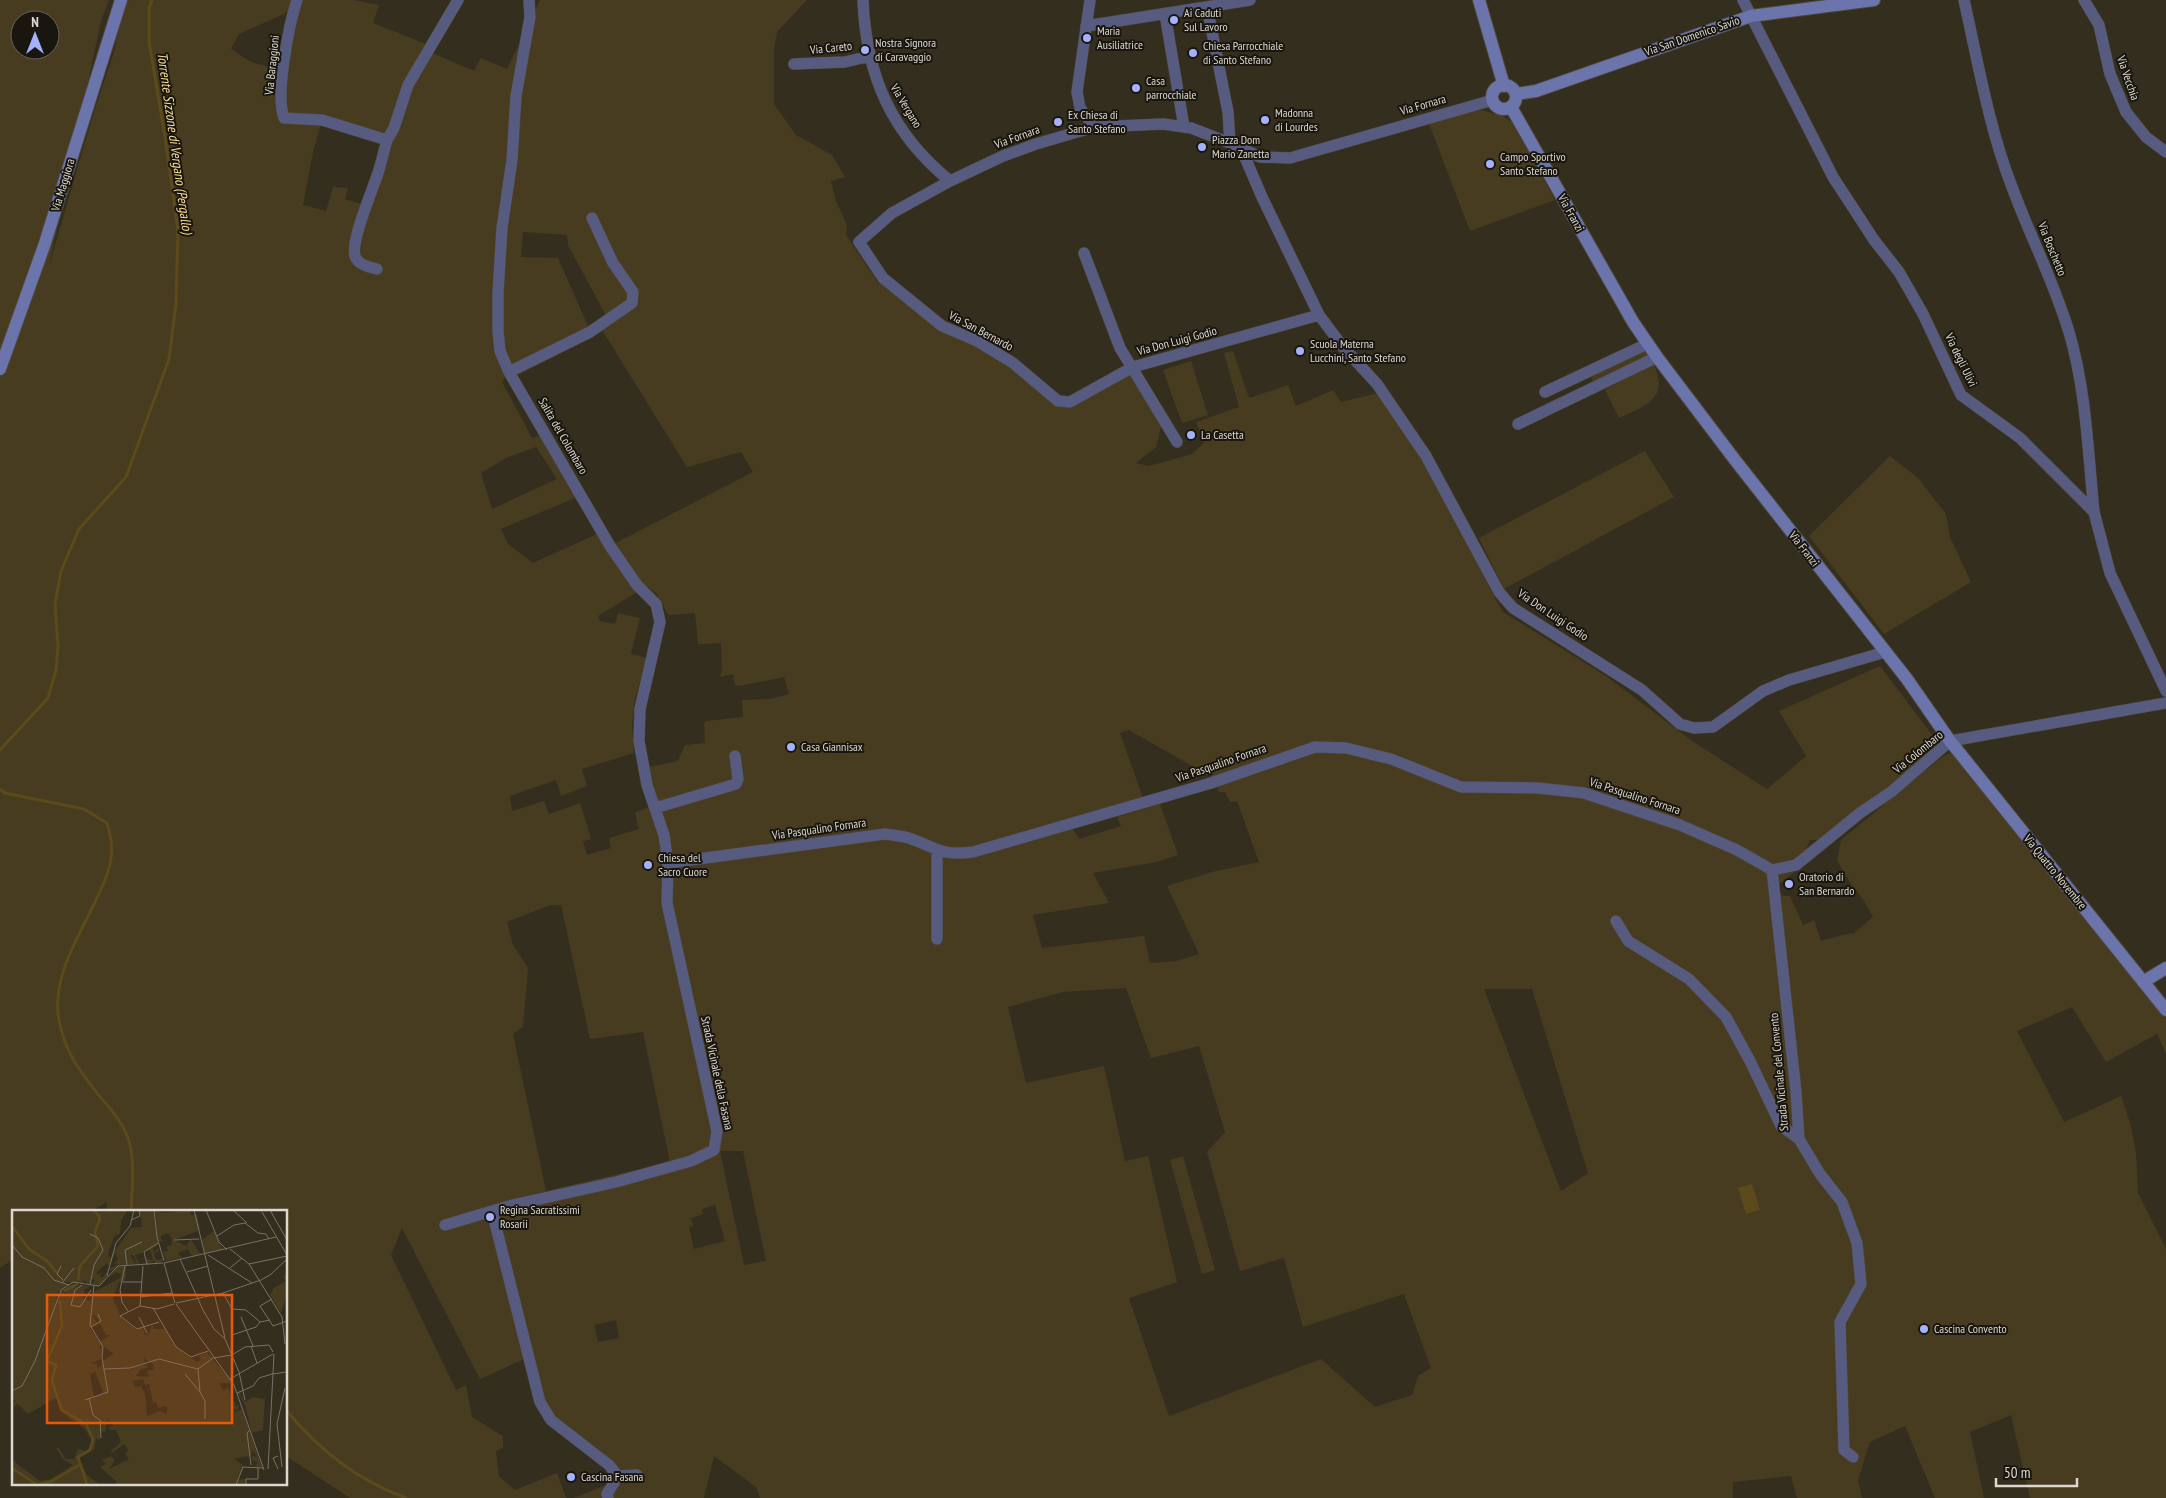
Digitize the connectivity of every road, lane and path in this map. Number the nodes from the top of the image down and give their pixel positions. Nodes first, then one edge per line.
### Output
1 (121, 0) edge
2 (298, 0) edge
3 (458, 0) edge
4 (528, 0) edge
5 (863, 0) edge
6 (1090, 0) edge
7 (1250, 0) edge
8 (1479, 0) edge
9 (1743, 0) edge
10 (1874, 0) edge
11 (1964, 0) edge
12 (2084, 0) edge
13 (1207, 7) junction
14 (1165, 14) junction
15 (1751, 16) junction
16 (1086, 26) junction
17 (870, 56) junction
18 (794, 64) dead end
19 (1504, 86) junction
20 (1516, 94) junction
21 (1493, 100) junction
22 (1511, 107) junction
23 (1094, 127) junction
24 (1184, 127) junction
25 (386, 140) junction
26 (1230, 143) junction
27 (1241, 148) junction
28 (2166, 152) edge
29 (950, 181) junction
30 (592, 218) dead end
31 (859, 242) joint
32 (1084, 253) dead end
33 (377, 269) dead end
34 (1319, 315) junction
35 (1647, 344) junction
36 (1657, 357) junction
37 (1133, 367) junction
38 (0, 369) edge
39 (509, 372) junction
40 (1545, 392) dead end
41 (1518, 424) dead end
42 (1177, 442) dead end
43 (2094, 512) junction
44 (1885, 652) junction
45 (2166, 691) edge
46 (2166, 703) edge
47 (1950, 741) junction
48 (735, 756) dead end
49 (655, 808) junction
50 (937, 851) junction
51 (668, 863) junction
52 (1772, 870) junction
53 (1616, 921) dead end
54 (937, 939) dead end
55 (2166, 968) edge
56 (2143, 982) junction
57 (2166, 1010) edge
58 (1799, 1139) junction
59 (492, 1211) junction
60 (445, 1226) dead end
61 (1853, 1457) dead end
62 (637, 1475) dead end
63 (618, 1476) junction
64 (608, 1498) edge

1 - 38 main road, Via Maggiora
2 - 25 street, Via Baraggioni
3 - 25 street
4 - 39 street, Salita del Colombaro
5 - 17 street, Via Vergano
6 - 16 street
7 - 13 street
8 - 19 main road
9 - 15 street, Via degli Ulivi
10 - 15 main road, Via San Domenico Savio
11 - 43 street, Via Boschetto
12 - 28 street, Via Vecchia
13 - 14 street
13 - 26 street
14 - 16 street
14 - 24 street
15 - 20 main road, Via San Domenico Savio
15 - 43 street, Via degli Ulivi
16 - 23 street
17 - 18 street, Via Careto
17 - 29 street, Via Vergano
19 - 20 main road
19 - 21 main road
20 - 22 main road
21 - 22 main road
21 - 27 street, Via Fornara
22 - 35 main road, Via Franzi
23 - 24 street, Via Fornara
23 - 29 street, Via Fornara
24 - 26 street, Via Fornara
25 - 33 street
26 - 27 street, Via Fornara
27 - 34 street, Via Don Luigi Godio
29 - 31 street, Via Fornara
30 - 39 street
31 - 37 street, Via San Bernardo
32 - 37 street, Via Don Luigi Godio
34 - 37 street, Via Don Luigi Godio
34 - 44 street, Via Don Luigi Godio
35 - 36 main road, Via Franzi
35 - 40 street
36 - 41 street
36 - 44 main road, Via Franzi
37 - 42 street
39 - 49 street, Salita del Colombaro
43 - 45 street
44 - 47 main road, Via Franzi
46 - 47 street, Via Colombaro
47 - 52 street, Via Colombaro
47 - 56 main road, Via Quattro Novembre
48 - 49 street
49 - 51 street, Salita del Colombaro
50 - 51 street, Via Pasqualino Fornara
50 - 52 street, Via Pasqualino Fornara
50 - 54 street
51 - 59 street, Strada Vicinale della Fasana
52 - 58 street, Strada Vicinale del Convento
53 - 58 street
55 - 56 main road
56 - 57 main road, Via Quattro Novembre
58 - 61 street, Strada Vicinale del Convento
59 - 60 street, Strada Vicinale della Fasana
59 - 63 street
62 - 63 street
63 - 64 street

